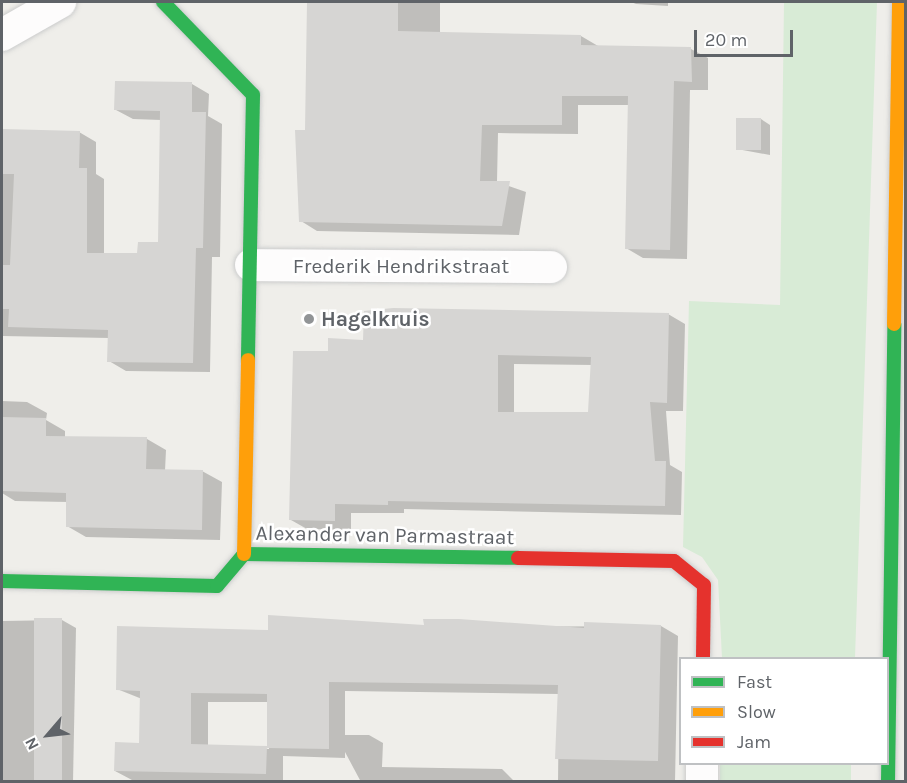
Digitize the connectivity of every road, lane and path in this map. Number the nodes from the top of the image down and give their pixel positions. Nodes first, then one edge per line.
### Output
1 (60, 2) edge
2 (163, 2) edge
3 (899, 2) edge
4 (2, 35) edge
5 (251, 265) junction
6 (551, 267) dead end
7 (244, 554) junction
8 (2, 581) edge
9 (704, 657) edge
10 (889, 711) edge
11 (702, 765) edge
12 (888, 765) edge
13 (702, 782) edge
14 (888, 782) edge

1 - 4 street
2 - 5 main road
3 - 10 main road
5 - 6 street, Frederik Hendrikstraat
5 - 7 main road
7 - 8 main road, Alexander van Parmastraat
7 - 9 main road, Alexander van Parmastraat
11 - 13 street
12 - 14 main road

